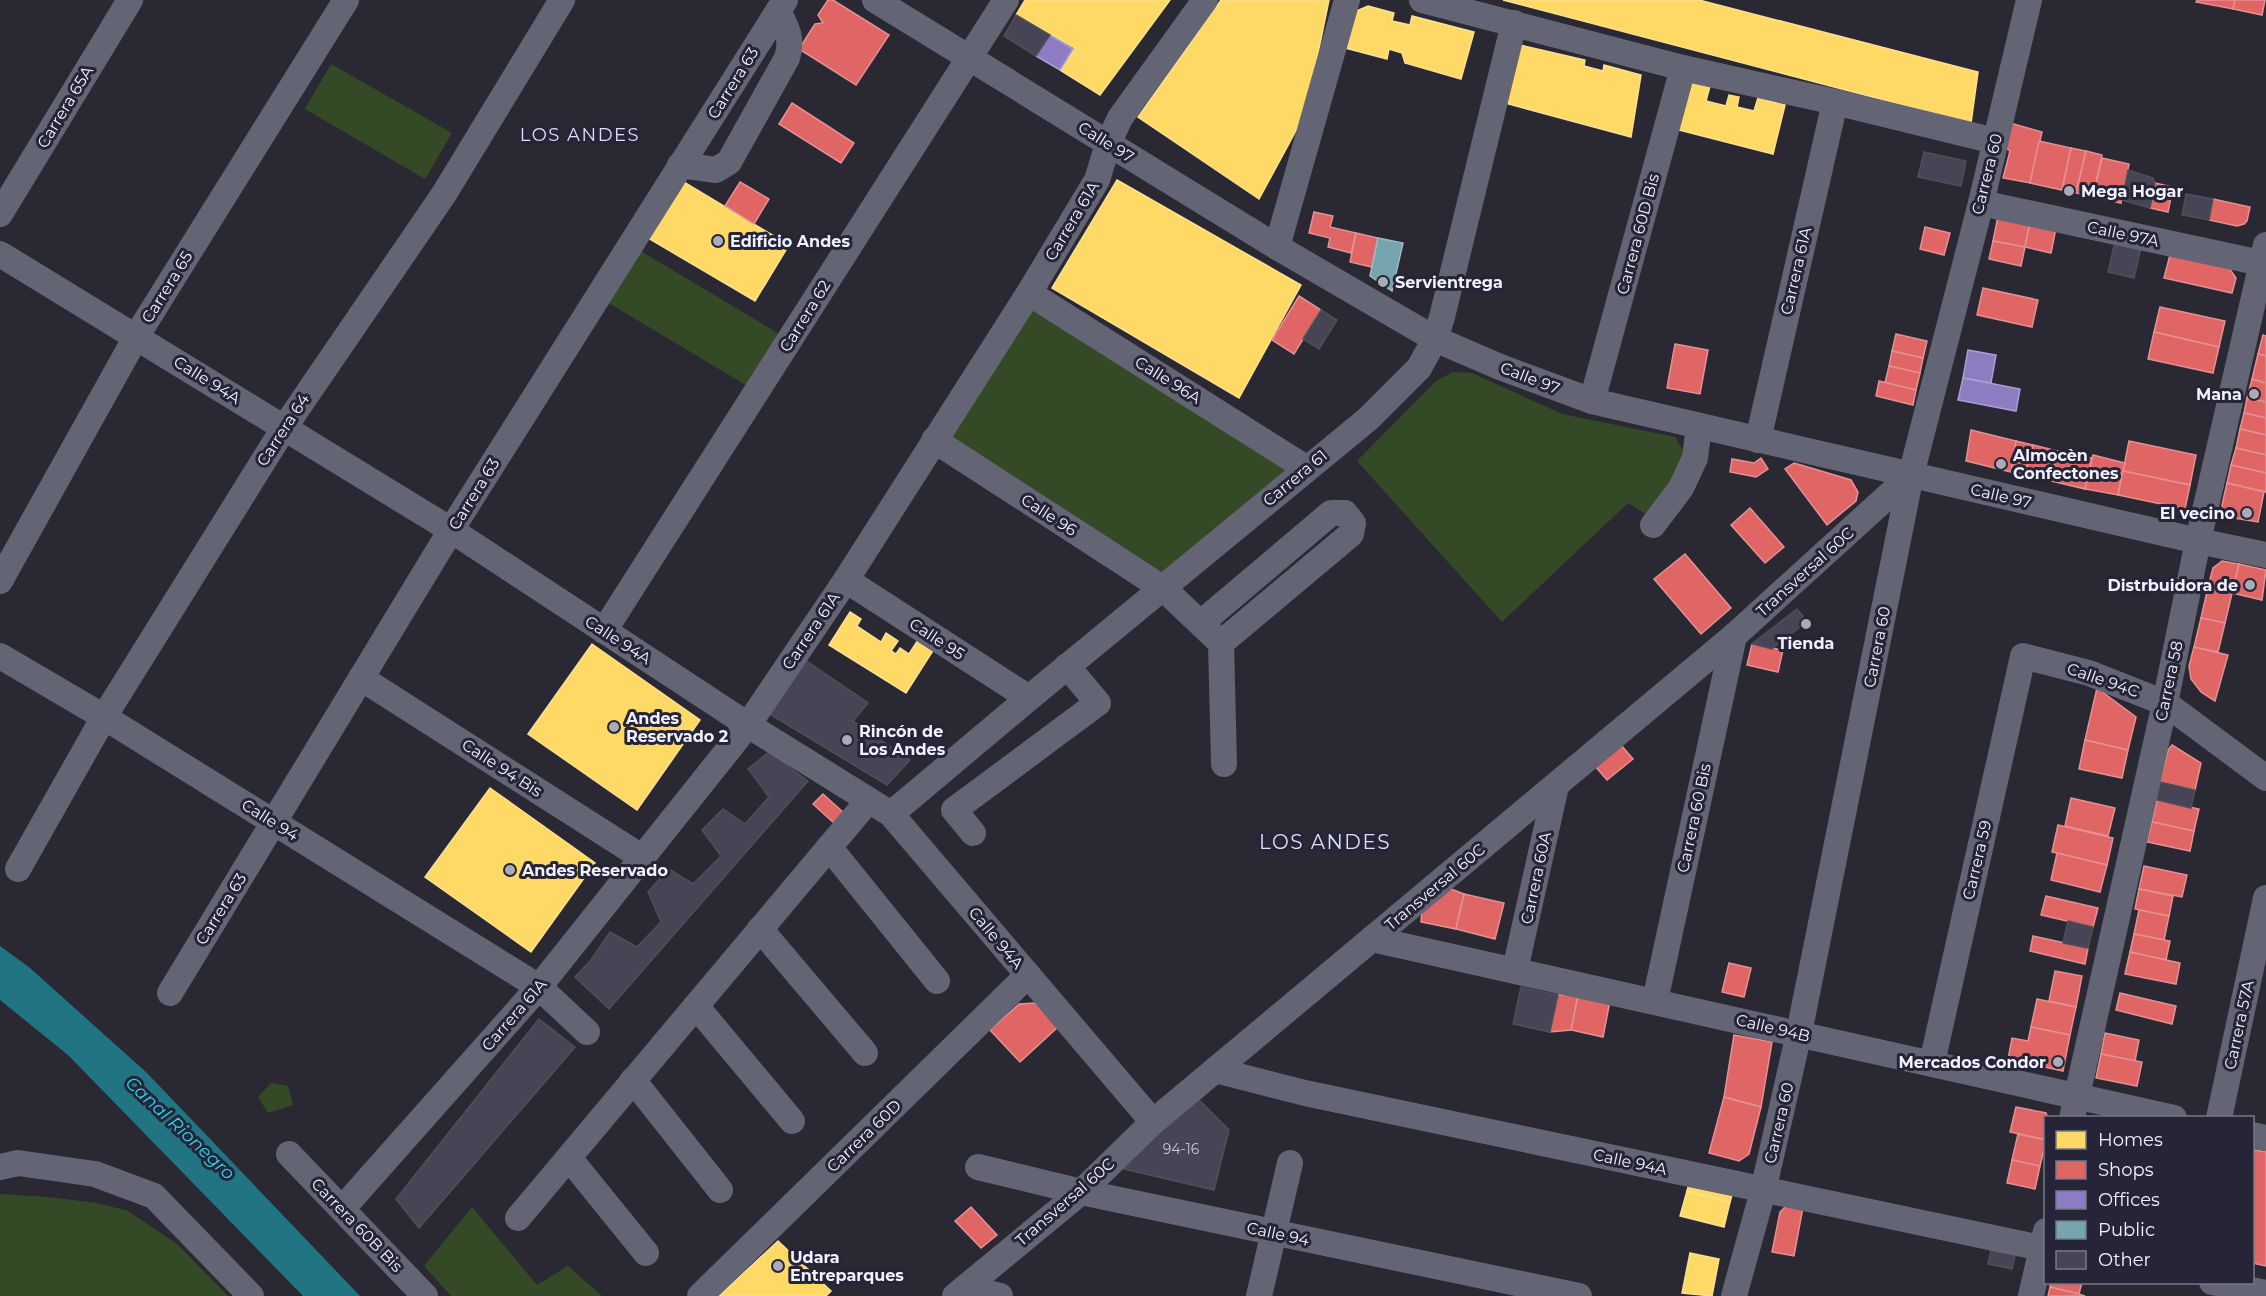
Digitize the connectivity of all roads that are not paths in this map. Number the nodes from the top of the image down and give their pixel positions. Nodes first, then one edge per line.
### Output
1 (130, 0) edge
2 (346, 0) edge
3 (562, 0) edge
4 (875, 0) edge
5 (1006, 0) edge
6 (1205, 0) edge
7 (1347, 0) edge
8 (1422, 0) edge
9 (2029, 0) edge
10 (782, 5) edge
11 (1514, 23) junction
12 (969, 58) junction
13 (1683, 68) junction
14 (1835, 102) junction
15 (1995, 141) junction
16 (1108, 144) junction
17 (680, 165) junction
18 (1981, 203) junction
19 (0, 214) edge
20 (1277, 247) junction
21 (0, 254) edge
22 (2265, 258) edge
23 (1029, 293) junction
24 (136, 337) junction
25 (1435, 339) junction
26 (1592, 401) junction
27 (1699, 426) junction
28 (284, 428) junction
29 (934, 440) junction
30 (1758, 440) junction
31 (1306, 468) junction
32 (1911, 475) junction
33 (1653, 525) dead end
34 (451, 530) junction
35 (2198, 541) junction
36 (2266, 555) edge
37 (846, 580) junction
38 (0, 581) edge
39 (1164, 589) junction
40 (1201, 623) junction
41 (604, 631) junction
42 (1734, 636) junction
43 (1221, 643) junction
44 (0, 656) edge
45 (2023, 656) joint
46 (1067, 666) junction
47 (361, 678) junction
48 (1029, 698) junction
49 (2165, 703) junction
50 (104, 717) junction
51 (748, 725) junction
52 (1224, 764) dead end
53 (2264, 772) edge
54 (1556, 786) junction
55 (868, 801) junction
56 (891, 814) junction
57 (274, 823) junction
58 (973, 833) dead end
59 (829, 847) junction
60 (643, 858) junction
61 (18, 869) dead end
62 (2266, 898) edge
63 (760, 929) junction
64 (1372, 939) junction
65 (1515, 970) junction
66 (1028, 975) junction
67 (937, 981) dead end
68 (539, 987) junction
69 (170, 993) dead end
70 (1655, 1001) junction
71 (696, 1006) junction
72 (587, 1032) dead end
73 (1800, 1034) junction
74 (865, 1053) dead end
75 (1932, 1064) junction
76 (1215, 1070) junction
77 (633, 1080) junction
78 (2074, 1107) edge
79 (2156, 1116) edge
80 (2219, 1116) edge
81 (792, 1121) dead end
82 (1153, 1122) junction
83 (289, 1154) dead end
84 (569, 1158) junction
85 (1290, 1164) dead end
86 (0, 1167) edge
87 (978, 1167) dead end
88 (720, 1190) dead end
89 (1763, 1191) junction
90 (1081, 1192) junction
91 (342, 1209) junction
92 (518, 1218) dead end
93 (1275, 1234) junction
94 (2044, 1243) edge
95 (646, 1253) dead end
96 (2222, 1284) edge
97 (960, 1292) edge
98 (2266, 1293) edge
99 (251, 1296) edge
100 (425, 1296) edge
101 (700, 1296) edge
102 (1000, 1296) edge
103 (1259, 1296) edge
104 (1579, 1296) edge
105 (1734, 1296) edge
106 (2031, 1296) edge

1 - 19 street, Carrera 65A
2 - 24 street, Carrera 65
3 - 28 street, Carrera 64
4 - 12 street, Calle 97
5 - 12 street, Carrera 62
6 - 16 street, Carrera 61A
7 - 20 street
8 - 11 street
9 - 15 street, Carrera 60
10 - 17 street, Carrera 63
10 - 17 street
11 - 13 street
11 - 25 street, Carrera 61
12 - 16 street, Calle 97
12 - 41 street, Carrera 62
13 - 14 street
13 - 26 street, Carrera 60D Bis
14 - 15 street
14 - 30 street, Carrera 61A
15 - 18 street, Carrera 60
16 - 20 street, Calle 97
16 - 23 street, Carrera 61A
17 - 34 street, Carrera 63
18 - 22 street, Calle 97A
18 - 32 street, Carrera 60
20 - 25 street, Calle 97
21 - 24 street, Calle 94A
22 - 35 street, Carrera 58
23 - 29 street, Carrera 61A
23 - 31 street, Calle 96A
24 - 28 street, Calle 94A
24 - 38 street, Carrera 65
25 - 26 street, Calle 97
25 - 31 street, Carrera 61
26 - 27 street, Calle 97
27 - 30 street, Calle 97
27 - 33 street
28 - 34 street, Calle 94A
28 - 50 street, Carrera 64
29 - 37 street, Carrera 61A
29 - 39 street, Calle 96
30 - 32 street, Calle 97
31 - 39 street, Carrera 61
32 - 35 street, Calle 97
32 - 42 street, Transversal 60C
32 - 73 street, Carrera 60
34 - 41 street, Calle 94A
34 - 47 street, Carrera 63
35 - 36 street, Calle 97
35 - 49 street, Carrera 58
37 - 48 street, Calle 95
37 - 51 street, Carrera 61A
39 - 40 street, Calle 96
39 - 46 street, Carrera 61
40 - 43 street, Calle 96
40 - 43 street
41 - 51 street, Calle 94A
42 - 54 street, Transversal 60C
42 - 70 street, Carrera 60 Bis
43 - 52 street
44 - 50 street, Calle 94
45 - 49 street, Calle 94C
45 - 75 street, Carrera 59
46 - 48 street, Carrera 61
46 - 58 street
47 - 57 street, Carrera 63
47 - 60 street, Calle 94 Bis
48 - 56 street, Carrera 61
49 - 53 street, Calle 94C
49 - 78 street, Carrera 58
50 - 57 street, Calle 94
50 - 61 street, Carrera 64
51 - 55 street, Calle 94A
51 - 60 street, Carrera 61A
54 - 64 street, Transversal 60C
54 - 65 street, Carrera 60A
55 - 56 street, Calle 94A
55 - 59 street
56 - 66 street, Calle 94A
57 - 68 street, Calle 94
57 - 69 street, Carrera 63
59 - 63 street
59 - 67 street
60 - 68 street, Carrera 61A
62 - 80 street, Carrera 57A
63 - 71 street
63 - 74 street
64 - 65 street, Calle 94B
64 - 76 street, Transversal 60C
65 - 70 street, Calle 94B
66 - 82 street, Calle 94A
66 - 101 street, Carrera 60D
68 - 72 street, Calle 94
68 - 91 street, Carrera 61A
70 - 73 street, Calle 94B
71 - 77 street
71 - 81 street
73 - 75 street, Calle 94B
73 - 89 street, Carrera 60
75 - 78 street, Calle 94B
76 - 82 street, Transversal 60C
76 - 89 street, Calle 94A
77 - 84 street
77 - 88 street
78 - 79 street, Calle 94B
82 - 90 street, Transversal 60C
83 - 91 street, Carrera 60B Bis
84 - 92 street
84 - 95 street
85 - 93 street
86 - 99 street
87 - 90 street, Calle 94
89 - 94 street, Calle 94A
89 - 105 street, Carrera 60
90 - 93 street, Calle 94
90 - 97 street, Transversal 60C
91 - 100 street, Carrera 60B Bis
93 - 103 street
93 - 104 street, Calle 94
94 - 106 street
96 - 98 street
97 - 102 street

